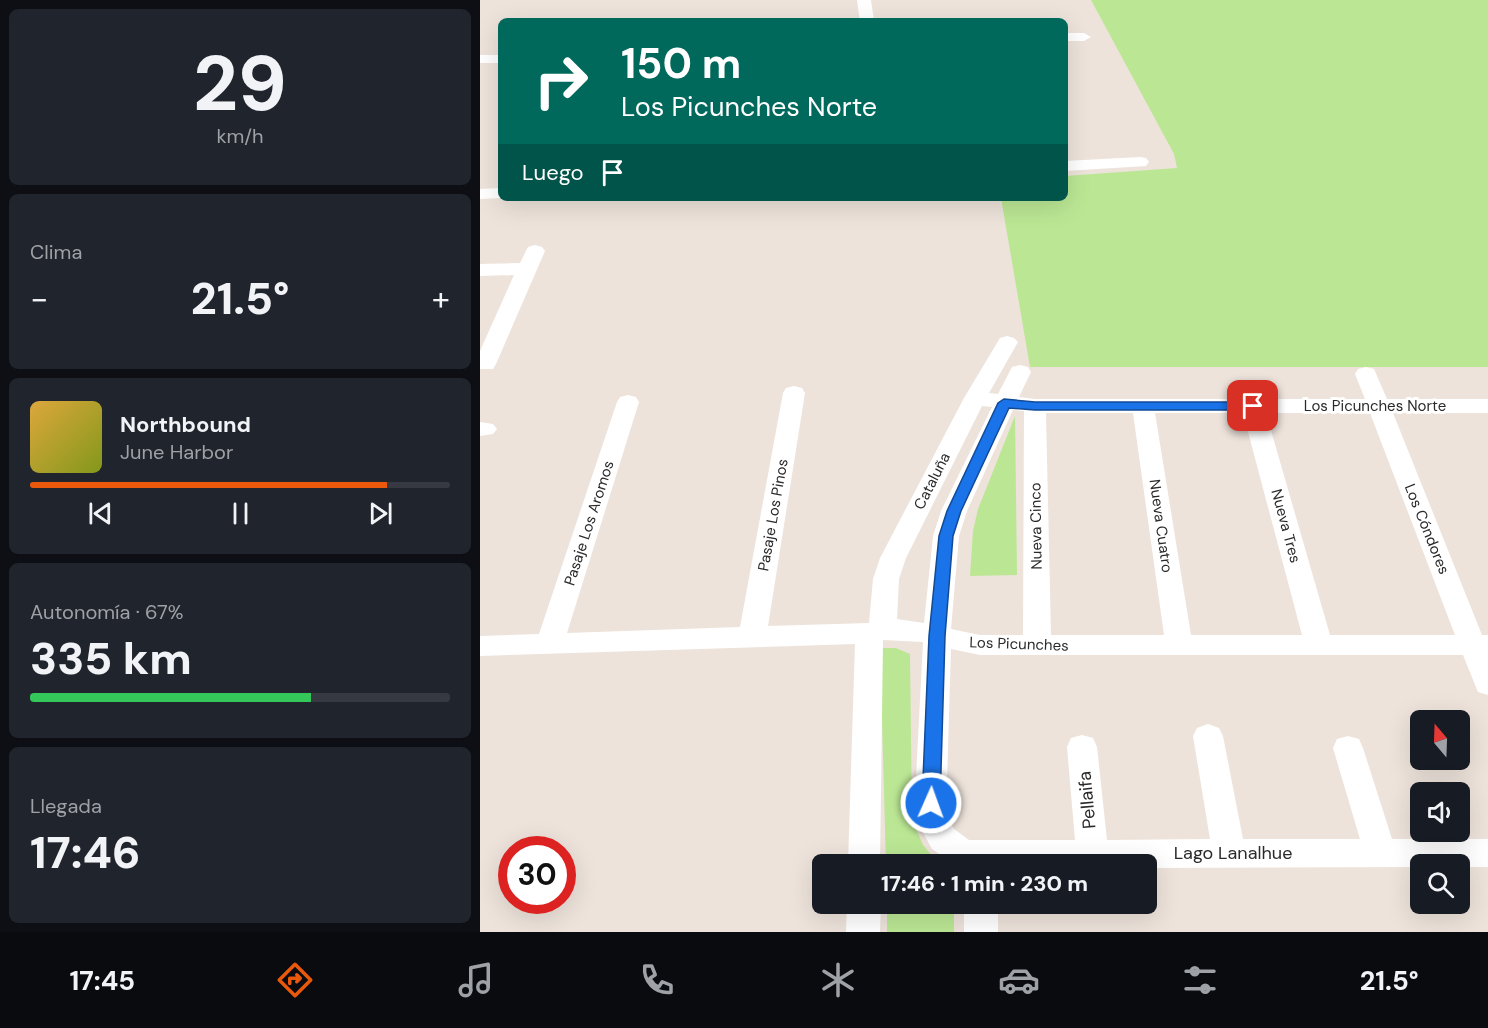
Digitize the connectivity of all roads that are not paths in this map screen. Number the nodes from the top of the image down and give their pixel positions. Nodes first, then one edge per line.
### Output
1 (864, 0) edge
2 (867, 18) edge
3 (1084, 36) dead end
4 (1068, 37) edge
5 (498, 58) edge
6 (480, 59) edge
7 (1140, 162) dead end
8 (1068, 166) edge
9 (480, 270) edge
10 (1007, 342) dead end
11 (486, 351) edge
12 (1020, 372) dead end
13 (1366, 374) dead end
14 (794, 393) dead end
15 (975, 398) junction
16 (628, 402) dead end
17 (1004, 403) junction
18 (1035, 406) junction
19 (1143, 406) junction
20 (1253, 406) junction
21 (1379, 406) junction
22 (1488, 406) edge
23 (875, 631) junction
24 (937, 636) junction
25 (752, 637) junction
26 (550, 644) junction
27 (1037, 645) junction
28 (1179, 645) junction
29 (1319, 645) junction
30 (1480, 645) edge
31 (480, 646) edge
32 (1488, 684) edge
33 (1208, 736) dead end
34 (1082, 747) dead end
35 (1348, 748) dead end
36 (1092, 853) junction
37 (1229, 853) junction
38 (1380, 853) junction
39 (1488, 853) edge
40 (864, 854) edge
41 (965, 854) edge
42 (1073, 854) edge
43 (864, 914) edge
44 (981, 914) edge
45 (863, 932) edge
46 (981, 932) edge

1 - 2 street
3 - 4 street
5 - 6 street
7 - 8 street
9 - 11 street
10 - 15 street, Cataluña
12 - 17 street
13 - 21 street, Los Cóndores
14 - 25 street, Pasaje Los Pinos
15 - 17 street, Los Picunches Norte
15 - 23 street, Cataluña
16 - 26 street, Pasaje Los Aromos
17 - 18 street, Los Picunches Norte
17 - 24 street
18 - 19 street, Los Picunches Norte
18 - 27 street, Nueva Cinco
19 - 20 street, Los Picunches Norte
19 - 28 street, Nueva Cuatro
20 - 21 street, Los Picunches Norte
20 - 29 street, Nueva Tres
21 - 22 street, Los Picunches Norte
21 - 30 street, Los Cóndores
23 - 24 street, Los Picunches
23 - 25 street, Los Picunches
23 - 40 street, Cataluña
24 - 27 street, Los Picunches
24 - 41 street
25 - 26 street, Los Picunches
26 - 31 street, Los Picunches
27 - 28 street, Los Picunches
28 - 29 street, Los Picunches
29 - 30 street, Los Picunches
30 - 32 street, Los Cóndores
33 - 37 street
34 - 36 street, Pellaifa
35 - 38 street
36 - 37 street, Lago Lanalhue
36 - 42 street, Lago Lanalhue
37 - 38 street, Lago Lanalhue
38 - 39 street, Lago Lanalhue
43 - 45 street
44 - 46 street

